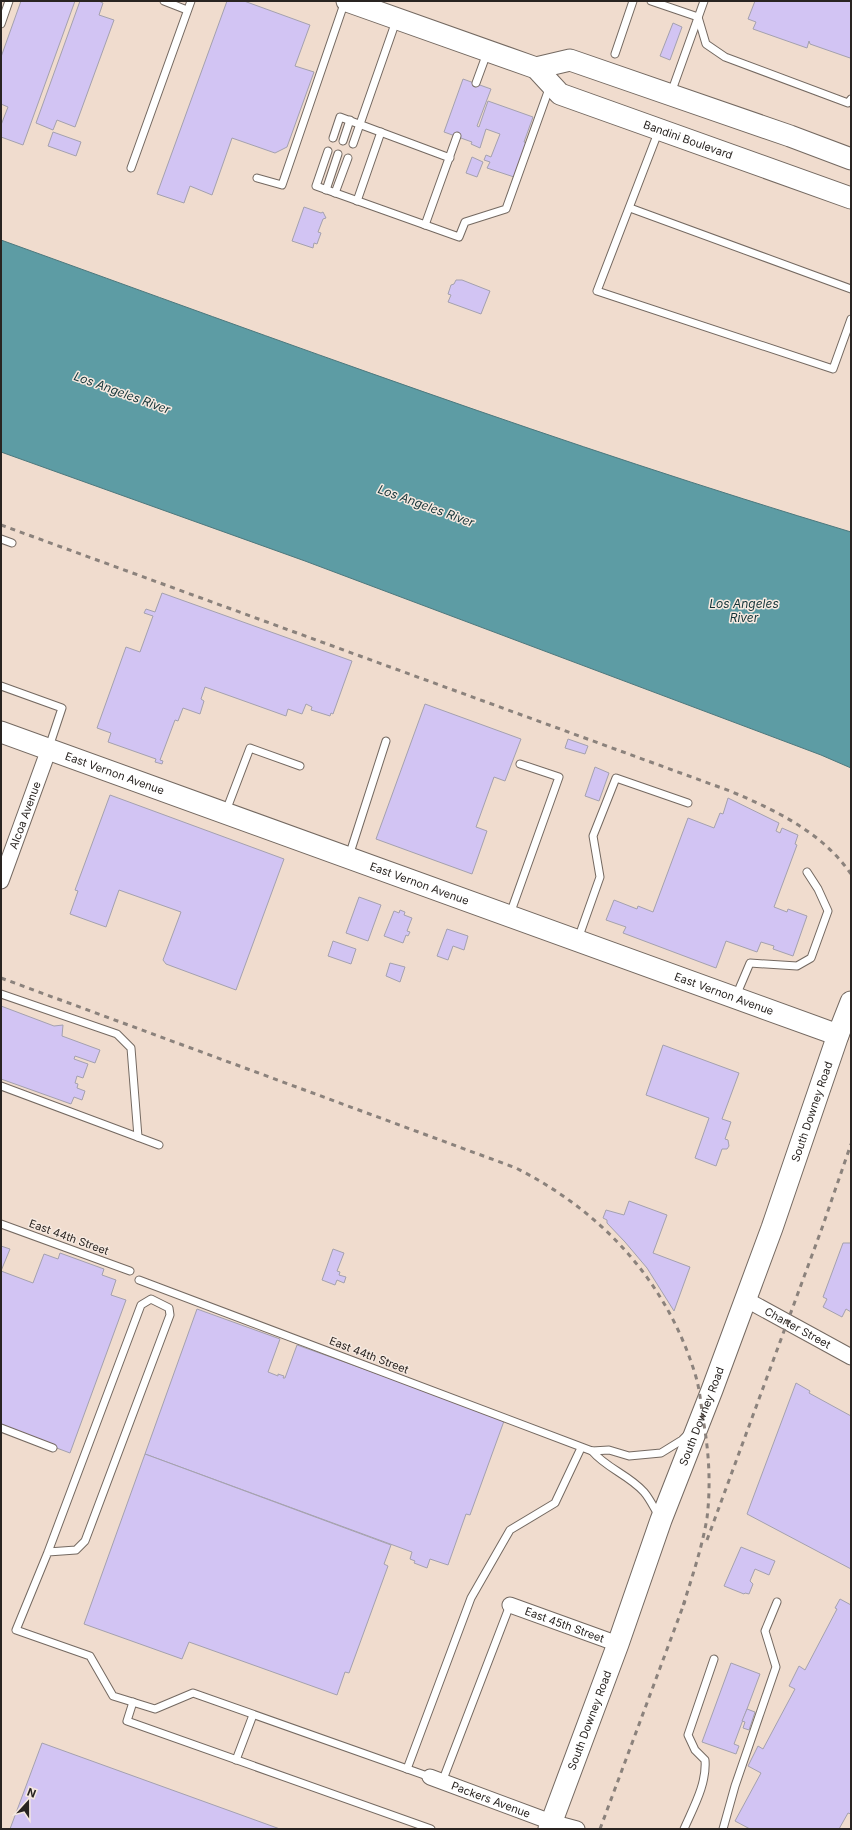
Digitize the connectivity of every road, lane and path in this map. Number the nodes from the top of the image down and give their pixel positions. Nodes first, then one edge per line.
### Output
1 (10, 1) edge
2 (164, 1) edge
3 (191, 1) edge
4 (346, 1) edge
5 (633, 1) edge
6 (651, 1) edge
7 (704, 1) edge
8 (188, 10) junction
9 (698, 17) junction
10 (397, 19) junction
11 (1, 24) edge
12 (488, 50) junction
13 (615, 54) dead end
14 (536, 68) junction
15 (476, 83) dead end
16 (550, 84) junction
17 (670, 94) junction
18 (851, 99) edge
19 (350, 120) junction
20 (360, 124) junction
21 (659, 130) junction
22 (381, 132) junction
23 (457, 136) dead end
24 (333, 138) dead end
25 (343, 141) dead end
26 (353, 144) dead end
27 (328, 151) dead end
28 (338, 154) dead end
29 (348, 158) dead end
30 (450, 158) junction
31 (851, 159) edge
32 (131, 168) dead end
33 (258, 178) dead end
34 (326, 190) junction
35 (335, 193) junction
36 (851, 198) edge
37 (357, 201) junction
38 (630, 208) junction
39 (425, 225) junction
40 (851, 289) edge
41 (851, 320) edge
42 (1, 539) edge
43 (12, 543) dead end
44 (1, 686) edge
45 (1, 732) edge
46 (386, 741) dead end
47 (49, 749) junction
48 (520, 764) dead end
49 (300, 766) dead end
50 (688, 803) dead end
51 (225, 813) junction
52 (349, 858) junction
53 (807, 872) dead end
54 (1, 881) edge
55 (509, 916) junction
56 (578, 941) junction
57 (1, 994) edge
58 (735, 998) junction
59 (851, 1002) edge
60 (838, 1035) junction
61 (1, 1086) edge
62 (138, 1137) junction
63 (159, 1145) dead end
64 (1, 1224) edge
65 (130, 1271) dead end
66 (139, 1280) dead end
67 (156, 1286) junction
68 (151, 1299) junction
69 (745, 1299) junction
70 (851, 1356) edge
71 (698, 1424) junction
72 (1, 1428) edge
73 (53, 1448) dead end
74 (581, 1448) junction
75 (592, 1451) junction
76 (661, 1520) junction
77 (48, 1552) junction
78 (776, 1602) dead end
79 (510, 1605) joint
80 (618, 1644) junction
81 (714, 1660) dead end
82 (134, 1702) junction
83 (253, 1715) junction
84 (236, 1760) junction
85 (407, 1769) junction
86 (436, 1780) junction
87 (550, 1825) edge
88 (431, 1829) edge
89 (577, 1829) edge
90 (684, 1829) edge
91 (723, 1829) edge

1 - 11 lane
2 - 8 lane
3 - 8 lane
4 - 10 main road, Bandini Boulevard
4 - 33 lane
5 - 13 lane
6 - 9 lane
7 - 9 lane
8 - 32 lane
9 - 17 lane
9 - 18 lane
10 - 12 main road, Bandini Boulevard
10 - 20 lane
12 - 14 main road, Bandini Boulevard
12 - 15 lane
14 - 16 main road, Bandini Boulevard
14 - 17 main road
16 - 21 main road, Bandini Boulevard
16 - 39 lane
17 - 31 main road
19 - 20 lane
19 - 24 lane
19 - 25 lane
20 - 22 lane
20 - 26 lane
21 - 36 main road, Bandini Boulevard
21 - 38 lane
22 - 30 lane
22 - 37 lane
23 - 30 lane
27 - 34 lane
28 - 34 lane
29 - 35 lane
30 - 39 lane
34 - 35 lane
35 - 37 lane
37 - 39 lane
38 - 40 lane
38 - 41 lane
42 - 43 lane
44 - 47 lane
45 - 47 main road, East Vernon Avenue
46 - 52 lane
47 - 51 main road, East Vernon Avenue
47 - 54 street, Alcoa Avenue
48 - 55 lane
49 - 51 lane
50 - 56 lane
51 - 52 main road, East Vernon Avenue
52 - 55 main road, East Vernon Avenue
53 - 58 lane
55 - 56 main road, East Vernon Avenue
56 - 58 main road, East Vernon Avenue
57 - 62 lane
58 - 60 main road, East Vernon Avenue
59 - 60 main road, South Downey Road
60 - 69 main road, South Downey Road
61 - 62 lane
62 - 63 lane
64 - 65 lane, East 44th Street
66 - 67 lane, East 44th Street
67 - 68 lane
67 - 74 lane, East 44th Street
68 - 77 lane
68 - 77 lane
69 - 70 street, Charter Street
69 - 71 main road, South Downey Road
71 - 75 lane, East 44th Street
71 - 76 main road, South Downey Road
72 - 73 lane
74 - 75 lane, East 44th Street
74 - 85 lane
75 - 76 lane, East 44th Street
76 - 80 main road, South Downey Road
77 - 82 lane
78 - 91 lane
79 - 80 street, East 45th Street
79 - 86 lane
80 - 87 main road, South Downey Road
81 - 90 lane
82 - 83 lane
82 - 84 lane
83 - 84 lane
83 - 85 lane
84 - 88 lane
85 - 86 lane
86 - 87 street, Packers Avenue
87 - 89 street, Packers Avenue

